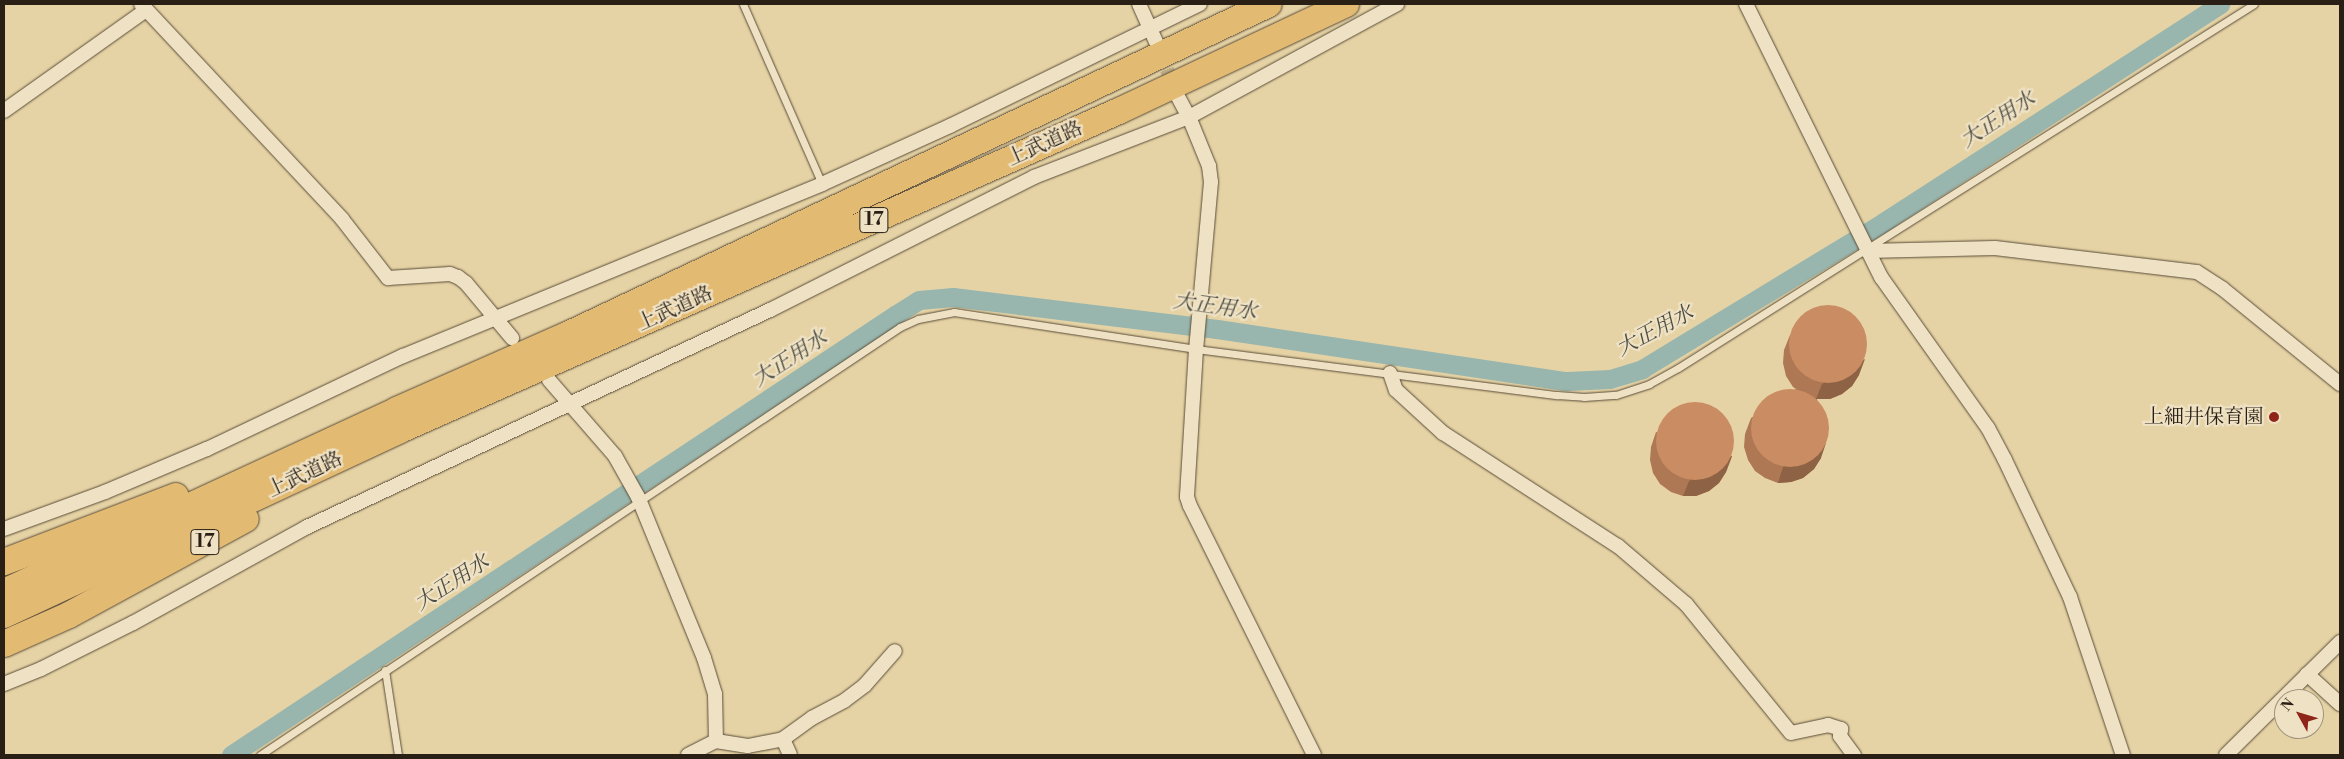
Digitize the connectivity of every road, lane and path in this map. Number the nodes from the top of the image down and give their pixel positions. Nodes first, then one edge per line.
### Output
1 (743, 4) edge
2 (1139, 4) edge
3 (1200, 4) edge
4 (1269, 4) edge
5 (1346, 4) edge
6 (1397, 4) edge
7 (1746, 4) edge
8 (2254, 4) edge
9 (144, 7) edge
10 (1151, 29) junction
11 (1157, 44) tunnel mouth
12 (1176, 93) tunnel mouth
13 (4, 111) edge
14 (1189, 117) junction
15 (822, 184) junction
16 (1866, 247) junction
17 (495, 320) junction
18 (512, 338) dead end
19 (1196, 345) junction
20 (1390, 373) junction
21 (549, 380) dead end
22 (2340, 384) edge
23 (571, 405) junction
24 (399, 420) junction
25 (639, 500) junction
26 (4, 529) edge
27 (4, 562) edge
28 (4, 592) edge
29 (4, 615) edge
30 (2340, 642) edge
31 (4, 644) edge
32 (895, 651) dead end
33 (385, 670) junction
34 (2307, 674) junction
35 (4, 684) edge
36 (2340, 704) edge
37 (783, 739) junction
38 (716, 741) junction
39 (260, 755) edge
40 (398, 755) edge
41 (688, 755) edge
42 (790, 755) edge
43 (1314, 755) edge
44 (1854, 755) edge
45 (2123, 755) edge
46 (2226, 755) edge

1 - 15 lane
2 - 10 street
3 - 10 street
4 - 24 highway, 上武道路 / 17
5 - 24 highway, 上武道路 / 17
6 - 14 street
7 - 16 street
8 - 16 lane
9 - 13 street
9 - 17 street
10 - 11 street
10 - 15 street
12 - 14 street
14 - 19 street
14 - 23 street
15 - 17 street
16 - 20 lane
16 - 22 street
16 - 45 street
17 - 18 street
17 - 26 street
19 - 20 lane
19 - 25 lane
19 - 43 street
20 - 44 street
21 - 23 street
23 - 25 street
23 - 35 street
24 - 27 highway, 17
24 - 28 highway, 上武道路 / 17
24 - 29 highway, 上武道路 / 17
24 - 31 highway, 17
25 - 33 lane
25 - 38 street
30 - 34 street
32 - 37 street
33 - 39 lane
33 - 40 lane
34 - 36 street
34 - 46 street
37 - 38 street
37 - 42 street
38 - 41 street

